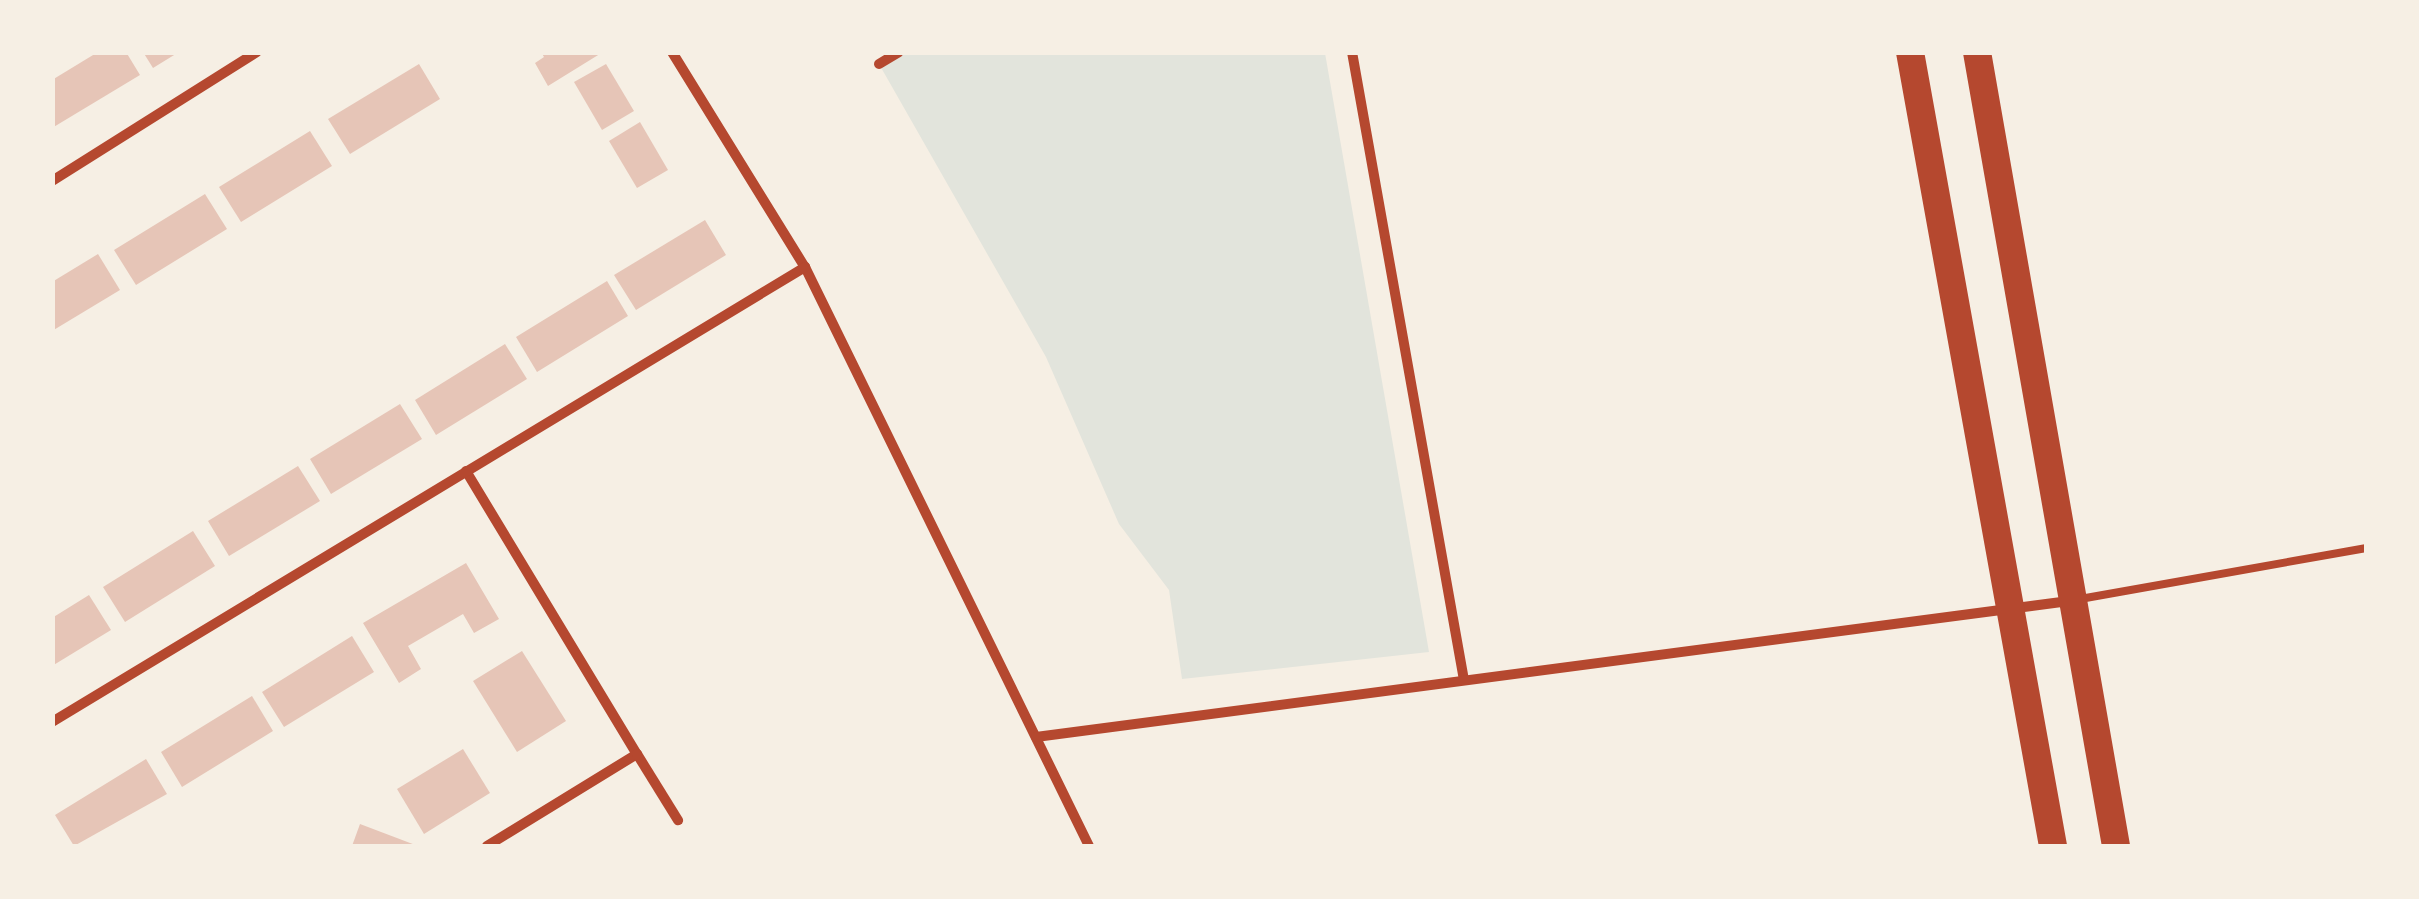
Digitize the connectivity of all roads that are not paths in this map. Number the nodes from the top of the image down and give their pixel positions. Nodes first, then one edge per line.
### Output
1 (257, 52) edge
2 (672, 52) edge
3 (899, 52) edge
4 (1352, 52) edge
5 (1910, 52) edge
6 (1977, 52) edge
7 (880, 64) dead end
8 (52, 181) edge
9 (806, 267) junction
10 (466, 472) junction
11 (2366, 548) edge
12 (2070, 601) junction
13 (2006, 609) junction
14 (1464, 680) junction
15 (52, 722) edge
16 (1036, 737) junction
17 (638, 754) junction
18 (678, 820) dead end
19 (488, 846) edge
20 (1089, 846) edge
21 (2052, 846) edge
22 (2116, 846) edge

1 - 8 street
2 - 9 street
3 - 7 street
4 - 14 street
5 - 13 highway
6 - 12 highway
9 - 10 street
9 - 16 street
10 - 15 street
10 - 17 street
11 - 12 lane
12 - 13 street
12 - 22 highway
13 - 14 street
13 - 21 highway
14 - 16 street
16 - 20 street
17 - 18 street
17 - 19 street

